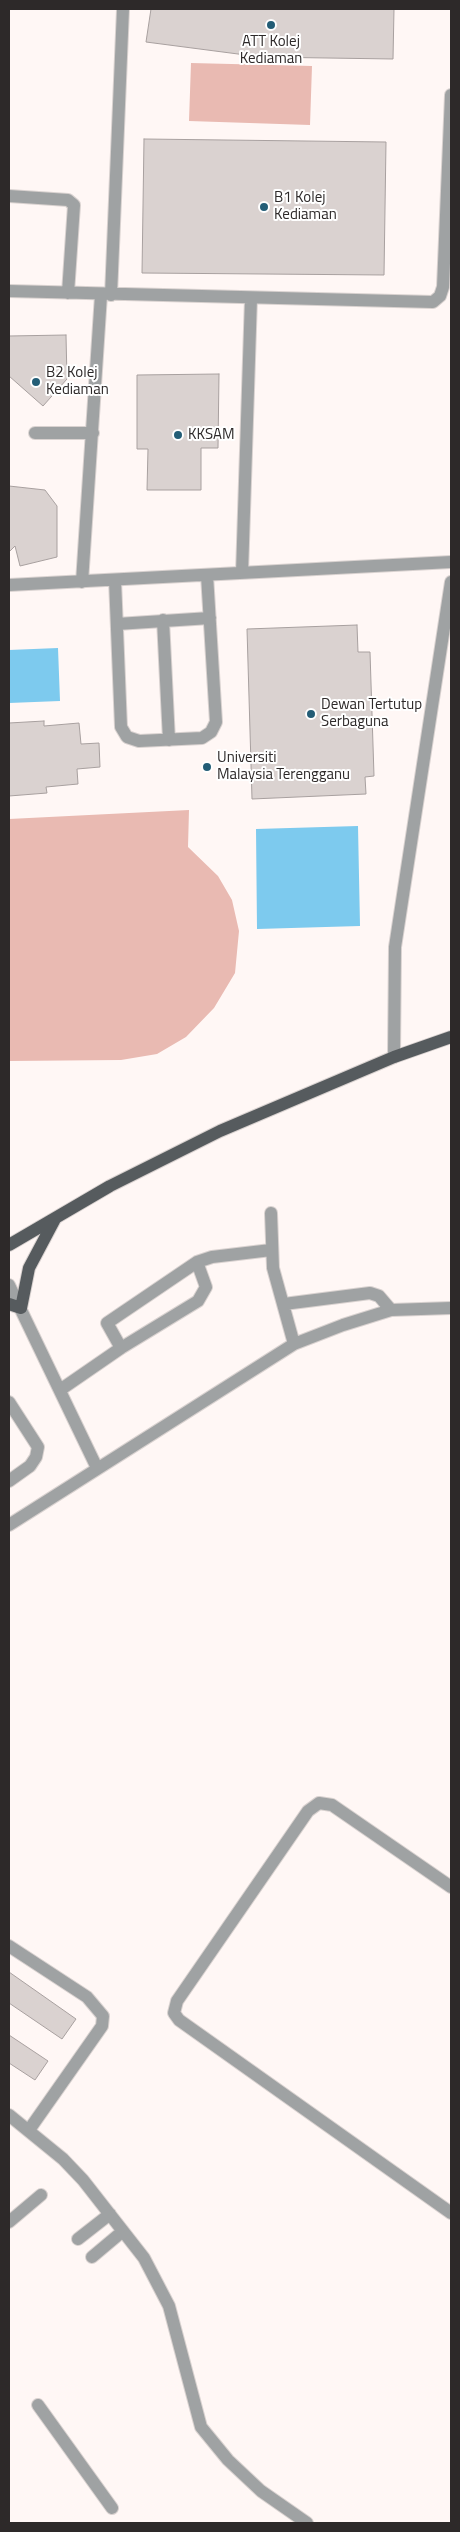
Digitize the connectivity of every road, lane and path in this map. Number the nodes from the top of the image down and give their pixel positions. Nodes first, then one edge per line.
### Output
1 (123, 9) edge
2 (451, 95) edge
3 (450, 126) edge
4 (9, 196) edge
5 (9, 291) edge
6 (68, 293) junction
7 (106, 295) junction
8 (251, 298) junction
9 (35, 433) dead end
10 (93, 433) junction
11 (451, 562) edge
12 (242, 573) junction
13 (207, 575) junction
14 (115, 580) junction
15 (82, 582) junction
16 (451, 582) edge
17 (9, 585) edge
18 (210, 618) junction
19 (163, 620) junction
20 (117, 624) junction
21 (169, 740) junction
22 (451, 1037) edge
23 (394, 1057) junction
24 (271, 1213) dead end
25 (56, 1217) junction
26 (9, 1245) edge
27 (271, 1250) junction
28 (197, 1262) junction
29 (9, 1285) edge
30 (284, 1304) junction
31 (15, 1306) edge
32 (451, 1308) edge
33 (391, 1310) junction
34 (294, 1344) junction
35 (121, 1348) junction
36 (60, 1390) junction
37 (9, 1402) edge
38 (98, 1468) junction
39 (9, 1481) edge
40 (9, 1525) edge
41 (451, 1887) edge
42 (9, 1946) edge
43 (9, 2115) edge
44 (29, 2130) junction
45 (41, 2195) dead end
46 (451, 2213) edge
47 (110, 2214) junction
48 (9, 2222) edge
49 (123, 2231) junction
50 (78, 2239) dead end
51 (92, 2257) dead end
52 (38, 2405) dead end
53 (112, 2508) dead end
54 (307, 2523) edge

1 - 7 street
2 - 3 street
3 - 8 street
4 - 6 street
5 - 6 street
6 - 7 street
7 - 8 street
7 - 10 street
8 - 12 street
9 - 10 street
10 - 15 street
11 - 12 street
12 - 13 street
13 - 14 street
13 - 18 street
14 - 15 street
14 - 20 street
15 - 17 street
16 - 23 street
18 - 19 street
18 - 21 street
19 - 20 street
19 - 21 street
20 - 21 street
22 - 23 main road
23 - 25 main road
24 - 27 street
25 - 26 main road
25 - 31 main road
27 - 28 street
27 - 30 street
28 - 35 street
28 - 35 street
29 - 31 street
30 - 33 street
30 - 34 street
31 - 36 street
32 - 33 street
33 - 34 street
34 - 38 street
35 - 36 street
36 - 38 street
37 - 39 street
38 - 40 street
41 - 46 street
42 - 44 street
43 - 44 street
44 - 47 street
45 - 48 street
47 - 49 street
47 - 50 street
49 - 51 street
49 - 54 street
52 - 53 street

